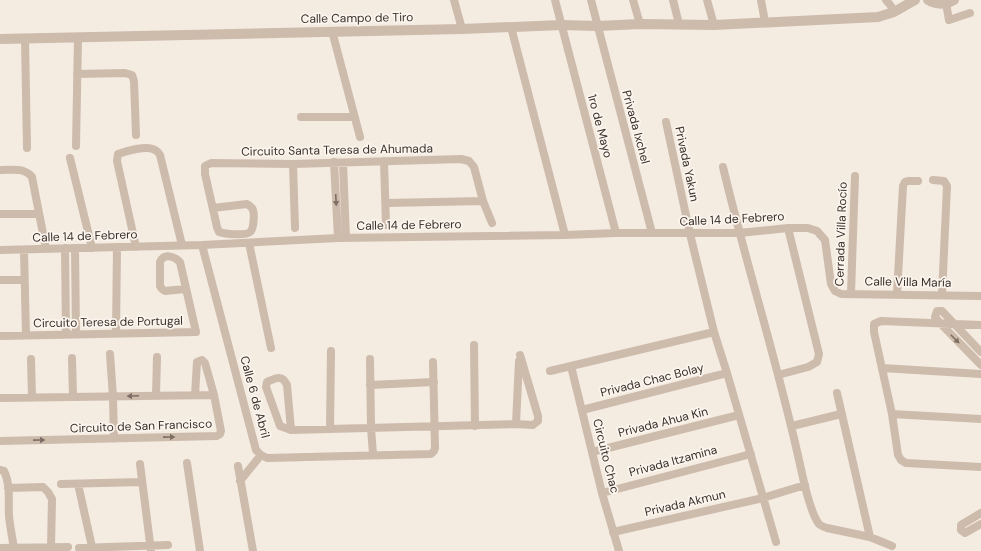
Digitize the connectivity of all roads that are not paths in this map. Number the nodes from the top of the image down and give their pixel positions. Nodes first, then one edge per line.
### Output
1 (454, 0) edge
2 (555, 0) edge
3 (591, 0) edge
4 (634, 0) edge
5 (673, 0) edge
6 (707, 0) edge
7 (761, 0) edge
8 (915, 0) edge
9 (928, 0) edge
10 (950, 2) edge
11 (970, 13) dead end
12 (678, 20) junction
13 (765, 22) junction
14 (640, 24) junction
15 (714, 24) junction
16 (561, 25) junction
17 (598, 26) junction
18 (511, 27) junction
19 (462, 29) junction
20 (332, 31) junction
21 (78, 38) junction
22 (0, 39) edge
23 (25, 39) junction
24 (77, 74) junction
25 (301, 117) dead end
26 (354, 117) junction
27 (666, 122) dead end
28 (136, 135) dead end
29 (360, 137) dead end
30 (76, 146) dead end
31 (27, 148) dead end
32 (70, 158) dead end
33 (384, 161) junction
34 (334, 162) junction
35 (343, 162) junction
36 (293, 164) junction
37 (723, 167) dead end
38 (0, 170) edge
39 (855, 176) dead end
40 (933, 180) dead end
41 (918, 181) dead end
42 (483, 201) junction
43 (386, 203) junction
44 (213, 208) junction
45 (0, 214) edge
46 (39, 214) junction
47 (492, 223) dead end
48 (386, 225) dead end
49 (295, 228) dead end
50 (788, 228) junction
51 (616, 233) junction
52 (652, 233) junction
53 (739, 233) junction
54 (690, 234) junction
55 (565, 235) junction
56 (342, 238) junction
57 (249, 243) junction
58 (182, 245) junction
59 (202, 245) junction
60 (136, 246) junction
61 (117, 247) junction
62 (65, 248) junction
63 (75, 248) junction
64 (92, 248) junction
65 (46, 249) junction
66 (0, 250) edge
67 (24, 250) junction
68 (0, 280) edge
69 (24, 280) junction
70 (185, 289) junction
71 (835, 292) joint
72 (851, 293) junction
73 (897, 294) junction
74 (942, 295) junction
75 (981, 296) edge
76 (940, 323) junction
77 (955, 324) junction
78 (981, 325) edge
79 (714, 332) junction
80 (116, 333) junction
81 (66, 334) junction
82 (76, 334) junction
83 (26, 335) junction
84 (0, 336) edge
85 (474, 345) dead end
86 (271, 348) dead end
87 (331, 351) dead end
88 (981, 352) edge
89 (110, 354) dead end
90 (157, 356) dead end
91 (72, 358) dead end
92 (31, 359) dead end
93 (370, 360) dead end
94 (433, 362) dead end
95 (981, 365) edge
96 (571, 366) junction
97 (882, 368) junction
98 (550, 371) dead end
99 (727, 373) junction
100 (981, 374) edge
101 (778, 375) junction
102 (434, 382) junction
103 (370, 385) junction
104 (837, 393) dead end
105 (196, 395) junction
106 (214, 395) junction
107 (156, 396) junction
108 (73, 397) junction
109 (113, 397) junction
110 (0, 398) edge
111 (32, 398) junction
112 (582, 410) junction
113 (842, 414) junction
114 (892, 414) junction
115 (739, 415) junction
116 (981, 419) edge
117 (516, 424) junction
118 (435, 426) junction
119 (475, 426) junction
120 (792, 426) junction
121 (371, 428) junction
122 (330, 429) junction
123 (291, 430) junction
124 (114, 438) junction
125 (0, 441) edge
126 (592, 452) junction
127 (373, 454) junction
128 (751, 454) junction
129 (261, 455) junction
130 (187, 463) dead end
131 (140, 464) dead end
132 (238, 466) dead end
133 (981, 467) edge
134 (0, 470) edge
135 (240, 481) junction
136 (142, 482) junction
137 (61, 484) dead end
138 (78, 484) junction
139 (805, 485) junction
140 (8, 488) junction
141 (602, 493) junction
142 (763, 498) junction
143 (981, 513) edge
144 (981, 524) edge
145 (613, 532) junction
146 (870, 537) junction
147 (776, 542) dead end
148 (168, 545) dead end
149 (892, 546) dead end
150 (51, 547) junction
151 (68, 547) dead end
152 (92, 547) junction
153 (0, 548) edge
154 (14, 548) junction
155 (79, 548) dead end
156 (151, 548) edge
157 (200, 551) edge
158 (253, 551) edge
159 (619, 551) edge

1 - 19 street
2 - 16 street, 1ro de Mayo
3 - 17 street, Privada Ixchel
4 - 14 street
5 - 12 street
6 - 15 street
7 - 13 street
8 - 13 street, Calle Campo de Tiro
9 - 10 street
10 - 11 street
12 - 14 street, Calle Campo de Tiro
12 - 15 street, Calle Campo de Tiro
13 - 15 street, Calle Campo de Tiro
14 - 17 street, Calle Campo de Tiro
16 - 17 street, Calle Campo de Tiro
16 - 18 street, Calle Campo de Tiro
16 - 51 street, 1ro de Mayo
17 - 52 street, Privada Ixchel
18 - 19 street, Calle Campo de Tiro
18 - 55 street
19 - 20 street, Calle Campo de Tiro
20 - 21 street, Calle Campo de Tiro
20 - 26 street
21 - 23 street, Calle Campo de Tiro
21 - 24 street
22 - 23 street, Calle Campo de Tiro
23 - 31 street
24 - 28 street
24 - 30 street
25 - 26 street
26 - 29 street
27 - 54 street, Privada Yakun
32 - 64 street
33 - 35 street, Circuito Santa Teresa de Ahumada
33 - 42 street, Circuito Santa Teresa de Ahumada
33 - 43 street
34 - 35 street, Circuito Santa Teresa de Ahumada
34 - 36 street, Circuito Santa Teresa de Ahumada
34 -> 56 street
35 - 56 street
36 - 44 street, Circuito Santa Teresa de Ahumada
36 - 49 street
37 - 53 street
38 - 46 street
39 - 72 street, Cerrada Villa Rocío
40 - 74 street
41 - 73 street
42 - 43 street
42 - 47 street
43 - 48 street
44 - 44 street
45 - 46 street
46 - 65 street
50 - 53 street, Calle 14 de Febrero
50 - 71 street, Calle 14 de Febrero
50 - 101 street
51 - 52 street, Calle 14 de Febrero
51 - 55 street, Calle 14 de Febrero
52 - 54 street, Calle 14 de Febrero
53 - 54 street, Calle 14 de Febrero
53 - 101 street
54 - 79 street, Privada Yakun
55 - 56 street, Calle 14 de Febrero
56 - 57 street, Calle 14 de Febrero
57 - 59 street, Calle 14 de Febrero
57 - 86 street
58 - 59 street, Calle 14 de Febrero
58 - 60 street, Calle 14 de Febrero
58 - 60 street
59 - 129 street, Calle 6 de Abril
60 - 61 street, Calle 14 de Febrero
61 - 64 street, Calle 14 de Febrero
61 - 80 street
62 - 63 street, Calle 14 de Febrero
62 - 65 street, Calle 14 de Febrero
62 - 81 street
63 - 64 street, Calle 14 de Febrero
63 - 82 street
65 - 67 street, Calle 14 de Febrero
66 - 67 street, Calle 14 de Febrero
67 - 69 street
68 - 69 street
69 - 83 street
70 - 70 street, Circuito Teresa de Portugal
70 - 80 street, Circuito Teresa de Portugal
71 - 72 street, Calle Villa María
72 - 73 street, Calle Villa María
73 - 74 street, Calle Villa María
74 - 75 street, Calle Villa María
76 - 77 street
76 - 77 street
76 -> 95 street
76 - 97 street
77 - 78 street
77 - 88 street
79 - 96 street
79 - 99 street, Privada Yakun
80 - 82 street, Circuito Teresa de Portugal
81 - 82 street, Circuito Teresa de Portugal
81 - 83 street, Circuito Teresa de Portugal
83 - 84 street, Circuito Teresa de Portugal
85 - 119 street
87 - 122 street
89 - 109 street
90 - 107 street
91 - 108 street
92 - 111 street
93 - 103 street
94 - 102 street
96 - 98 street
96 - 112 street, Circuito Chac
97 - 100 street
97 - 114 street
99 - 112 street, Privada Chac Bolay
99 - 115 street, Privada Yakun
101 - 120 street
102 - 103 street
102 - 118 street
103 - 121 street
104 - 113 street
105 - 106 street
105 - 106 street
105 - 107 street
124 -> 106 street, Circuito de San Francisco
107 -> 109 street
108 - 109 street
108 - 111 street
109 - 124 street
110 - 111 street
112 - 126 street, Circuito Chac
113 - 120 street
113 - 146 street
114 - 116 street
114 - 133 street
115 - 126 street, Privada Ahua Kin
115 - 128 street, Privada Yakun
117 - 117 street
117 - 119 street
118 - 119 street
118 - 121 street
118 - 127 street, Calle 6 de Abril
120 - 139 street
121 - 122 street
121 - 127 street
122 - 123 street
123 - 123 street
125 -> 124 street, Circuito de San Francisco
126 - 141 street, Circuito Chac
127 - 129 street, Calle 6 de Abril
128 - 141 street, Privada Itzamina
128 - 142 street, Privada Yakun
129 - 135 street
130 - 157 street
131 - 136 street
132 - 135 street
134 - 140 street
135 - 158 street
136 - 138 street
136 - 156 street
137 - 138 street
138 - 152 street
139 - 142 street, Privada Akmun
139 - 146 street
140 - 150 street
140 - 154 street
141 - 145 street, Circuito Chac
142 - 145 street, Privada Akmun
142 - 147 street, Privada Yakun
143 - 144 street
145 - 159 street, Circuito Chac
146 - 149 street
148 - 156 street
150 - 151 street
150 - 154 street
152 - 155 street
152 - 156 street
153 - 154 street

